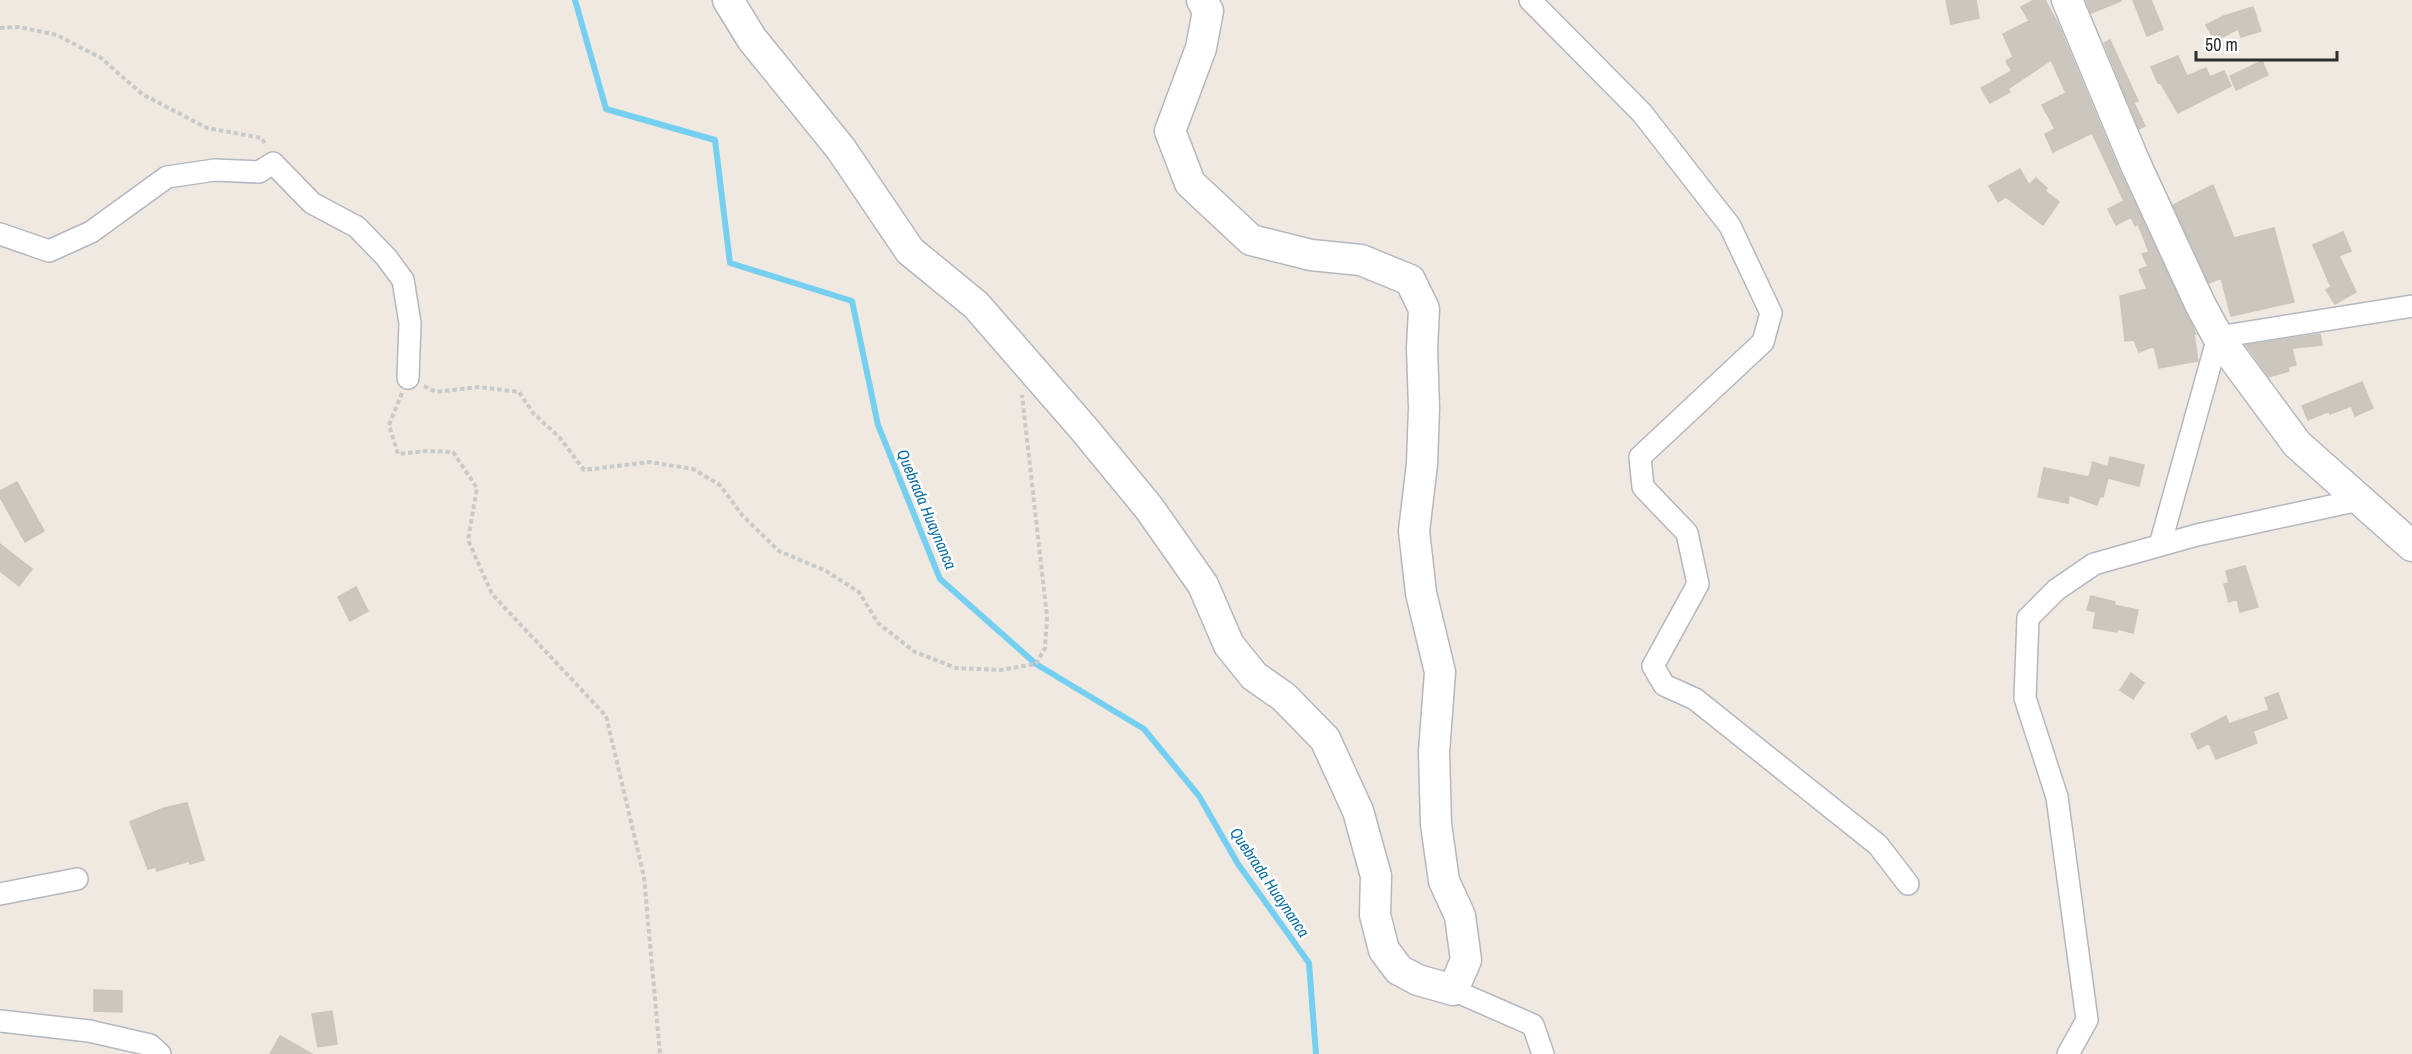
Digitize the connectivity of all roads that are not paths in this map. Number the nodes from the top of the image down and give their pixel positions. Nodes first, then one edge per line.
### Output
1 (728, 0) edge
2 (1202, 0) edge
3 (1530, 0) edge
4 (2067, 0) edge
5 (0, 234) edge
6 (2412, 306) edge
7 (2218, 337) junction
8 (408, 378) road end
9 (2358, 500) junction
10 (2160, 545) junction
11 (2412, 546) edge
12 (77, 879) dead end
13 (1908, 884) dead end
14 (0, 894) edge
15 (1453, 990) junction
16 (0, 1021) edge
17 (160, 1054) edge
18 (1543, 1054) edge
19 (2068, 1054) edge

1 - 15 street
2 - 15 street
3 - 13 street
4 - 7 street
5 - 8 street
6 - 7 street
7 - 9 street
7 - 10 street
9 - 10 street
9 - 11 street
10 - 19 street
12 - 14 street
15 - 18 street
16 - 17 street

